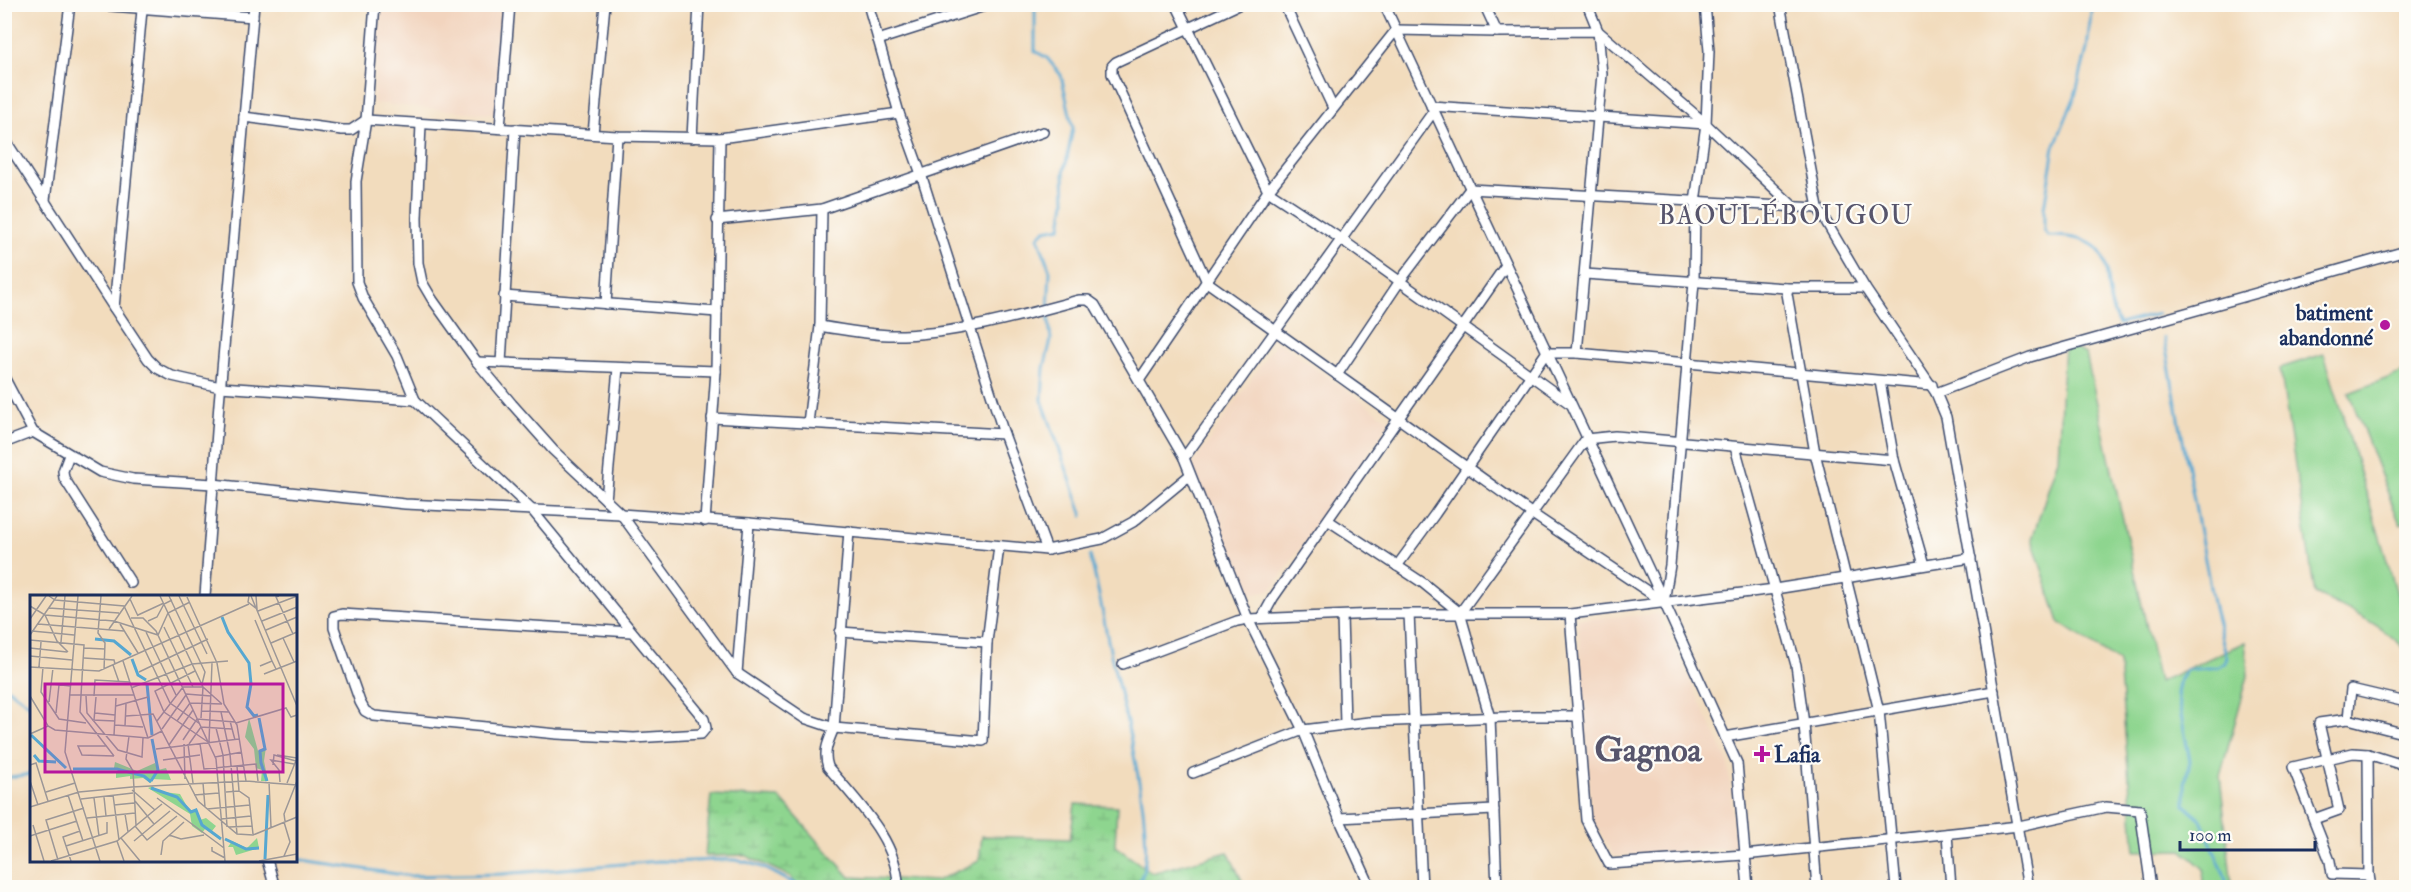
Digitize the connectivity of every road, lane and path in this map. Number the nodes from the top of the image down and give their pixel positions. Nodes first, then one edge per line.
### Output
1 (70, 4) edge
2 (85, 4) edge
3 (254, 4) edge
4 (375, 4) edge
5 (510, 4) edge
6 (605, 4) edge
7 (699, 4) edge
8 (868, 4) edge
9 (991, 4) edge
10 (1176, 4) edge
11 (1240, 4) edge
12 (1284, 4) edge
13 (1384, 4) edge
14 (1484, 4) edge
15 (1705, 4) edge
16 (1780, 4) edge
17 (1587, 5) edge
18 (142, 10) junction
19 (253, 17) junction
20 (1187, 28) junction
21 (1396, 30) junction
22 (1598, 31) junction
23 (1497, 32) junction
24 (878, 40) junction
25 (1333, 108) junction
26 (1432, 109) junction
27 (899, 113) junction
28 (244, 117) junction
29 (1598, 118) junction
30 (366, 120) junction
31 (421, 124) junction
32 (1706, 124) junction
33 (500, 128) junction
34 (514, 129) junction
35 (1043, 132) dead end
36 (592, 134) junction
37 (617, 136) junction
38 (4, 138) edge
39 (692, 138) junction
40 (720, 138) junction
41 (921, 174) junction
42 (1470, 189) junction
43 (1268, 191) junction
44 (1591, 197) junction
45 (45, 200) junction
46 (1695, 202) junction
47 (1794, 207) junction
48 (1818, 208) junction
49 (822, 209) junction
50 (717, 220) junction
51 (1341, 239) junction
52 (2406, 251) edge
53 (1506, 266) junction
54 (1585, 274) junction
55 (1400, 281) junction
56 (1207, 282) junction
57 (1694, 282) junction
58 (1786, 288) junction
59 (1865, 288) junction
60 (504, 296) junction
61 (606, 304) junction
62 (114, 308) junction
63 (717, 312) junction
64 (820, 326) junction
65 (970, 327) junction
66 (1464, 328) junction
67 (1276, 331) junction
68 (1546, 353) junction
69 (1577, 354) junction
70 (477, 362) junction
71 (501, 363) junction
72 (1687, 364) junction
73 (618, 368) junction
74 (716, 371) junction
75 (1803, 374) junction
76 (1337, 375) junction
77 (1530, 375) junction
78 (4, 377) edge
79 (1140, 379) junction
80 (1880, 381) junction
81 (220, 387) junction
82 (1934, 389) junction
83 (415, 400) junction
84 (1570, 404) junction
85 (712, 418) junction
86 (1400, 419) junction
87 (808, 423) junction
88 (33, 432) junction
89 (1004, 434) junction
90 (1586, 439) junction
91 (4, 443) edge
92 (1680, 443) junction
93 (1735, 447) junction
94 (1815, 453) junction
95 (69, 455) junction
96 (1184, 458) junction
97 (1894, 460) junction
98 (1467, 467) junction
99 (1190, 475) junction
100 (213, 484) junction
101 (606, 500) junction
102 (532, 510) junction
103 (1531, 513) junction
104 (621, 514) junction
105 (705, 521) junction
106 (1329, 521) junction
107 (749, 523) junction
108 (849, 531) junction
109 (999, 546) junction
110 (1047, 550) junction
111 (1971, 558) junction
112 (1923, 565) junction
113 (1396, 566) junction
114 (1846, 578) junction
115 (131, 583) dead end
116 (1775, 588) junction
117 (205, 595) edge
118 (1664, 602) junction
119 (1460, 613) junction
120 (1409, 614) junction
121 (1570, 614) junction
122 (1342, 616) junction
123 (1262, 618) junction
124 (1248, 619) junction
125 (631, 632) junction
126 (840, 632) junction
127 (987, 642) junction
128 (1123, 664) dead end
129 (737, 673) junction
130 (1994, 691) junction
131 (2406, 702) edge
132 (1879, 711) junction
133 (1577, 716) junction
134 (1490, 718) junction
135 (2348, 719) junction
136 (1415, 720) junction
137 (1345, 724) junction
138 (1804, 724) junction
139 (834, 728) junction
140 (1303, 730) junction
141 (2406, 734) edge
142 (1725, 737) junction
143 (2368, 754) junction
144 (2325, 759) junction
145 (2406, 766) edge
146 (1192, 773) dead end
147 (1494, 810) junction
148 (1418, 814) junction
149 (1339, 818) junction
150 (2314, 819) junction
151 (2019, 826) junction
152 (1947, 834) junction
153 (1892, 840) junction
154 (1813, 848) junction
155 (1744, 855) junction
156 (267, 862) edge
157 (2369, 875) junction
158 (275, 888) edge
159 (898, 888) edge
160 (1371, 888) edge
161 (1422, 888) edge
162 (1497, 888) edge
163 (1748, 888) edge
164 (1817, 888) edge
165 (1896, 888) edge
166 (1951, 888) edge
167 (2028, 888) edge
168 (2151, 888) edge
169 (2371, 888) edge

1 - 45 street
2 - 18 street
3 - 19 street
4 - 30 street
5 - 33 street
6 - 36 street
7 - 39 street
8 - 24 street
9 - 24 street
10 - 20 street
11 - 20 street
12 - 25 street
13 - 21 street
14 - 23 street
15 - 32 street
16 - 48 street
17 - 22 street
18 - 19 street
18 - 62 street
19 - 28 street
20 - 43 street
20 - 56 street
21 - 23 street
21 - 25 street
21 - 26 street
22 - 23 street
22 - 29 street
22 - 32 street
24 - 27 street
25 - 43 street
26 - 29 street
26 - 42 street
26 - 51 street
27 - 40 street
27 - 41 street
28 - 30 street
28 - 81 street
29 - 32 street
29 - 44 street
30 - 31 street
30 - 83 street
31 - 33 street
31 - 70 street
32 - 46 street
32 - 47 street
33 - 34 street
34 - 36 street
34 - 60 street
35 - 41 street
36 - 37 street
37 - 39 street
37 - 61 street
38 - 45 street
39 - 40 street
40 - 50 street
41 - 49 street
41 - 65 street
42 - 44 street
42 - 53 street
42 - 55 street
43 - 51 street
43 - 56 street
44 - 46 street
44 - 54 street
45 - 62 street
46 - 47 street
46 - 57 street
47 - 48 street
48 - 59 street
49 - 50 street
49 - 64 street
50 - 63 street
51 - 55 street
51 - 67 street
52 - 82 street
53 - 66 street
53 - 68 street
54 - 57 street
54 - 69 street
55 - 66 street
55 - 76 street
56 - 67 street
56 - 79 street
57 - 58 street
57 - 72 street
58 - 59 street
58 - 75 street
59 - 82 street
60 - 61 street
60 - 71 street
61 - 63 street
62 - 81 street
63 - 74 street
64 - 65 street
64 - 87 street
65 - 79 street
65 - 89 street
66 - 77 street
66 - 86 street
67 - 76 street
67 - 96 street
68 - 69 street
68 - 77 street
68 - 84 street
69 - 72 street
70 - 71 street
70 - 101 street
71 - 73 street
72 - 75 street
72 - 92 street
73 - 74 street
73 - 101 street
74 - 85 street
75 - 80 street
75 - 94 street
76 - 86 street
77 - 84 street
77 - 98 street
78 - 88 street
79 - 96 street
80 - 82 street
80 - 97 street
81 - 83 street
81 - 100 street
82 - 111 street
83 - 102 street
84 - 90 street
85 - 87 street
85 - 105 street
86 - 98 street
86 - 106 street
87 - 89 street
88 - 91 street
88 - 95 street
89 - 110 street
90 - 92 street
90 - 103 street
90 - 118 street
92 - 93 street
92 - 118 street
93 - 94 street
93 - 116 street
94 - 97 street
94 - 114 street
95 - 100 street
95 - 115 street
96 - 99 street
97 - 112 street
98 - 103 street
98 - 113 street
99 - 110 street
99 - 124 street
100 - 102 street
100 - 117 street
101 - 104 street
102 - 104 street
102 - 125 street
103 - 118 street
103 - 119 street
104 - 105 street
104 - 129 street
105 - 107 street
106 - 113 street
106 - 123 street
107 - 108 street
107 - 129 street
108 - 109 street
108 - 126 street
109 - 110 street
109 - 127 street
111 - 112 street
111 - 130 street
112 - 114 street
113 - 119 street
114 - 116 street
114 - 132 street
116 - 118 street
116 - 138 street
118 - 121 street
118 - 142 street
119 - 120 street
119 - 121 street
119 - 134 street
120 - 122 street
120 - 136 street
121 - 133 street
122 - 123 street
122 - 137 street
123 - 124 street
124 - 128 street
124 - 140 street
125 - 125 street
126 - 127 street
126 - 139 street
127 - 139 street
129 - 139 street
130 - 132 street
130 - 151 street
131 - 135 street
132 - 138 street
132 - 153 street
133 - 134 street
133 - 155 street
134 - 136 street
134 - 147 street
135 - 141 street
135 - 144 street
136 - 137 street
136 - 148 street
137 - 140 street
138 - 142 street
138 - 154 street
139 - 159 street
140 - 146 street
140 - 149 street
142 - 155 street
143 - 144 street
143 - 145 street
143 - 157 street
144 - 150 street
144 - 150 street
147 - 148 street
147 - 162 street
148 - 149 street
148 - 161 street
149 - 160 street
150 - 157 street
151 - 152 street
151 - 167 street
151 - 168 street
152 - 153 street
152 - 166 street
153 - 154 street
153 - 165 street
154 - 155 street
154 - 164 street
155 - 163 street
156 - 158 street
157 - 169 street

